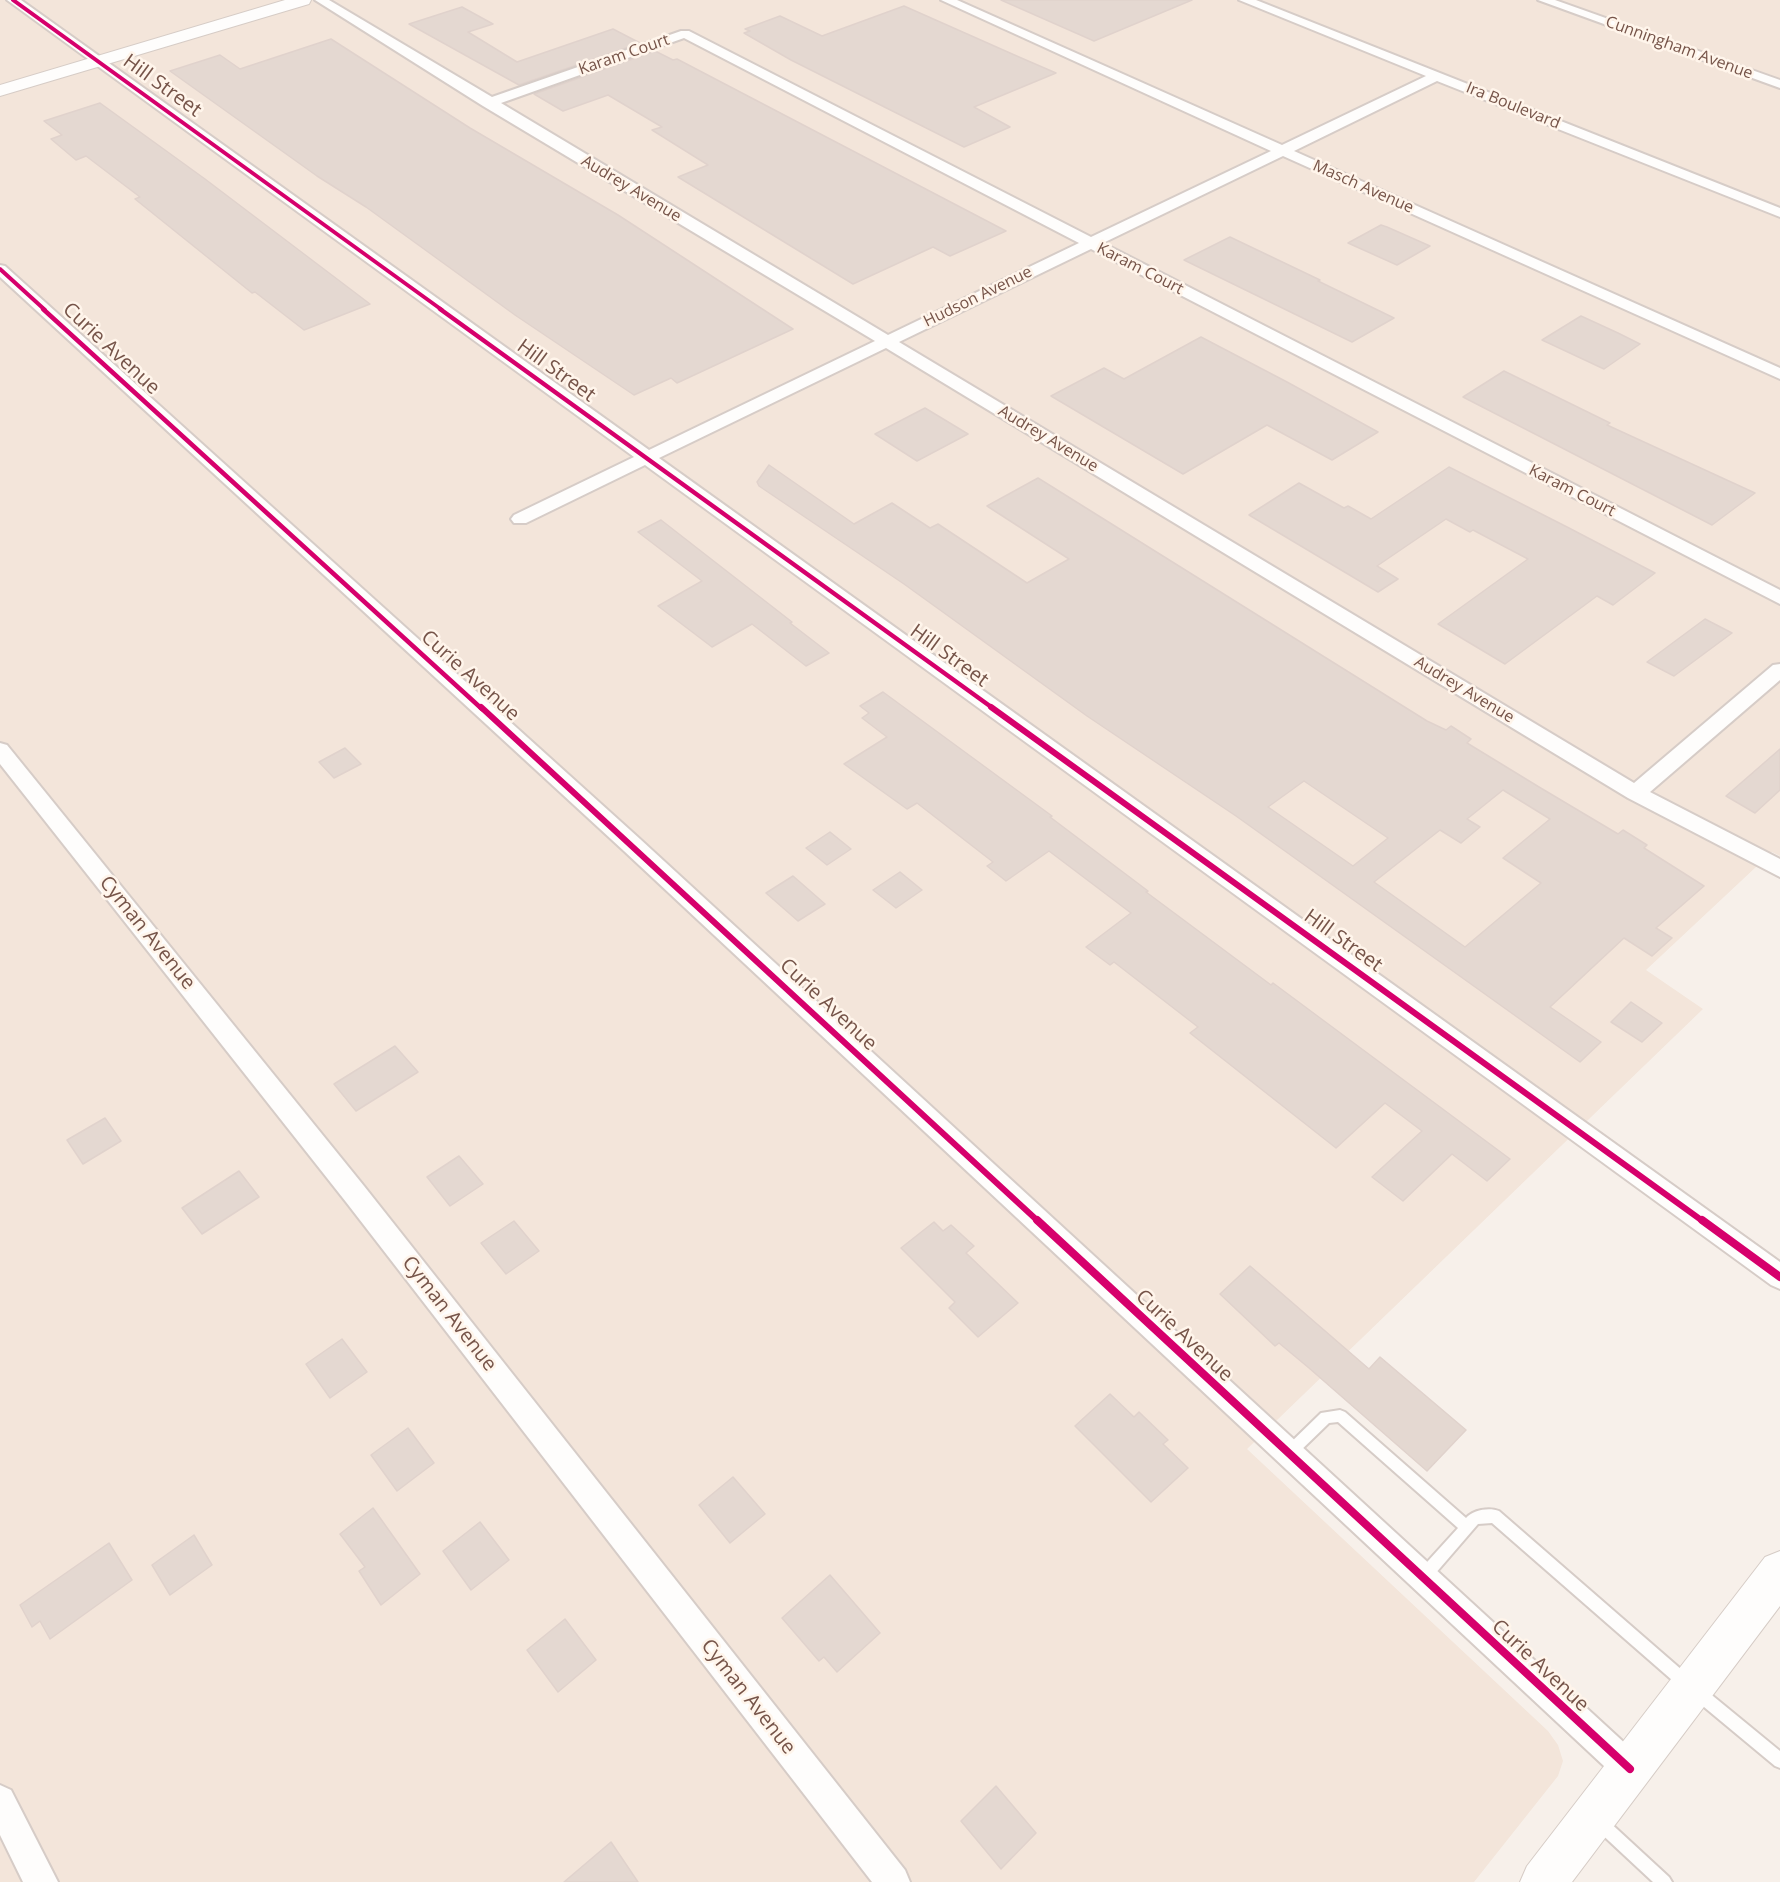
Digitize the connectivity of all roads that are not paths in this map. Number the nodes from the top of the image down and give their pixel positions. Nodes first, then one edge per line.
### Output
1 (13, 0) edge
2 (303, 0) edge
3 (321, 0) edge
4 (947, 0) edge
5 (1245, 0) edge
6 (1544, 0) edge
7 (100, 62) junction
8 (1437, 76) junction
9 (1780, 84) edge
10 (0, 91) edge
11 (488, 103) junction
12 (1282, 151) junction
13 (1780, 194) edge
14 (1761, 206) junction
15 (1780, 213) edge
16 (1090, 243) junction
17 (0, 269) edge
18 (885, 341) junction
19 (1780, 374) edge
20 (647, 457) junction
21 (520, 519) dead end
22 (1780, 598) edge
23 (1780, 670) edge
24 (0, 750) edge
25 (1635, 794) junction
26 (1780, 869) edge
27 (1780, 1277) edge
28 (1288, 1454) junction
29 (1467, 1527) junction
30 (1780, 1572) edge
31 (1422, 1579) junction
32 (1691, 1687) junction
33 (1780, 1761) edge
34 (1630, 1769) junction
35 (0, 1801) edge
36 (1593, 1817) junction
37 (40, 1882) edge
38 (893, 1882) edge
39 (1543, 1882) edge
40 (1664, 1882) edge

1 - 7 street, Hill Street
2 - 7 street
3 - 11 street, Audrey Avenue
4 - 12 street, Masch Avenue
5 - 8 street, Ira Boulevard
6 - 9 street, Cunningham Avenue
7 - 10 street
7 - 20 street, Hill Street
8 - 12 street, Hudson Avenue
8 - 14 street, Ira Boulevard
11 - 16 street, Karam Court
11 - 18 street, Audrey Avenue
12 - 16 street, Hudson Avenue
12 - 19 street, Masch Avenue
13 - 14 street
14 - 15 street, Ira Boulevard
16 - 18 street, Hudson Avenue
16 - 22 street, Karam Court
17 - 28 street, Curie Avenue
18 - 20 street, Hudson Avenue
18 - 25 street, Audrey Avenue
20 - 21 street, Hudson Avenue
20 - 27 street, Hill Street
23 - 25 street
24 - 38 street, Cyman Avenue
25 - 26 street, Audrey Avenue
28 - 29 lane
28 - 31 street, Curie Avenue
29 - 31 lane
29 - 32 lane
30 - 32 street
31 - 34 street, Curie Avenue
32 - 33 lane
32 - 34 street
34 - 36 street
35 - 37 street
36 - 39 street
36 - 40 lane

